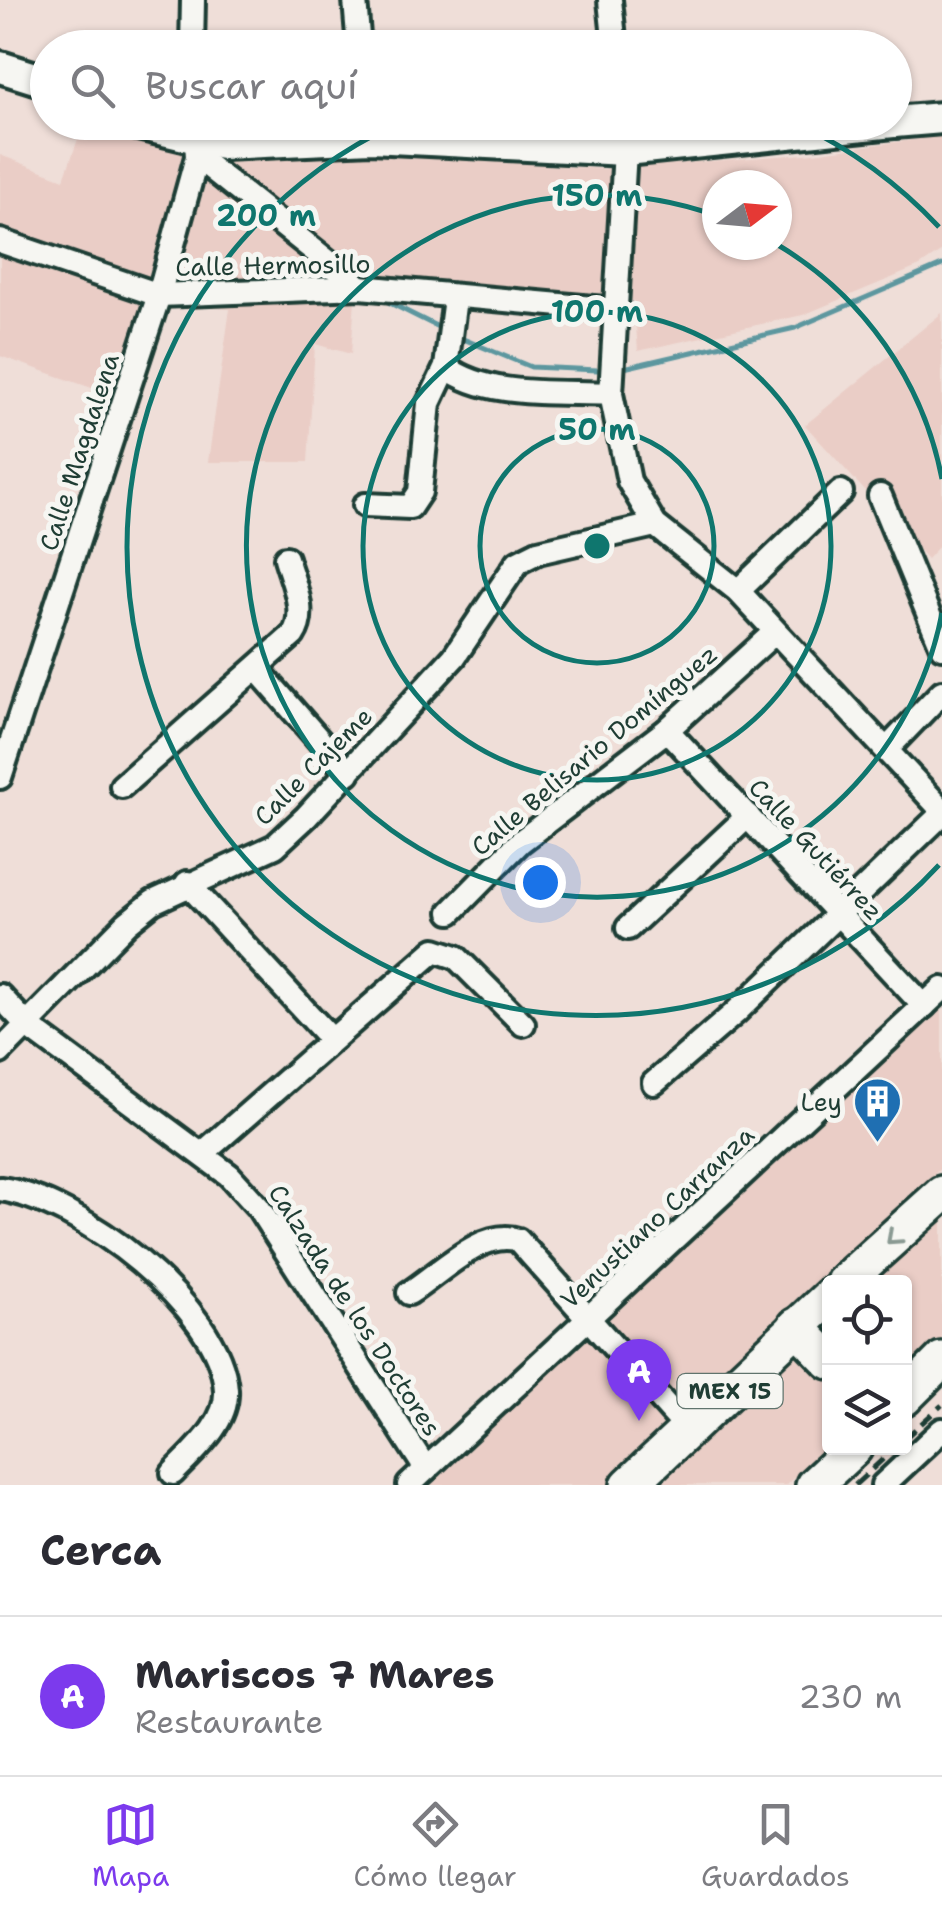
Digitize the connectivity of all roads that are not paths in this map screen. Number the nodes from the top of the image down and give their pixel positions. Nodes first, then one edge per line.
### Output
1 (193, 0) edge
2 (355, 0) edge
3 (610, 0) edge
4 (192, 30) edge
5 (358, 30) edge
6 (613, 30) edge
7 (942, 118) edge
8 (912, 120) edge
9 (188, 140) edge
10 (199, 140) edge
11 (624, 140) edge
12 (0, 241) edge
13 (360, 288) junction
14 (159, 295) junction
15 (455, 298) junction
16 (616, 310) junction
17 (446, 367) junction
18 (611, 394) junction
19 (841, 492) dead end
20 (880, 496) dead end
21 (365, 505) dead end
22 (654, 525) junction
23 (286, 558) dead end
24 (738, 590) junction
25 (775, 632) junction
26 (942, 647) edge
27 (257, 668) junction
28 (942, 692) edge
29 (668, 730) junction
30 (886, 749) junction
31 (348, 773) junction
32 (0, 778) edge
33 (122, 786) dead end
34 (942, 812) edge
35 (748, 816) junction
36 (186, 883) junction
37 (451, 912) dead end
38 (839, 914) junction
39 (628, 928) dead end
40 (942, 989) edge
41 (0, 996) edge
42 (924, 1006) junction
43 (522, 1024) dead end
44 (29, 1027) junction
45 (331, 1039) junction
46 (0, 1052) edge
47 (654, 1083) dead end
48 (202, 1154) junction
49 (0, 1189) edge
50 (942, 1194) edge
51 (852, 1275) edge
52 (409, 1293) dead end
53 (822, 1303) edge
54 (587, 1320) junction
55 (796, 1326) junction
56 (822, 1353) edge
57 (938, 1366) edge
58 (912, 1390) edge
59 (688, 1430) junction
60 (942, 1431) edge
61 (846, 1455) edge
62 (174, 1472) dead end
63 (418, 1477) edge
64 (628, 1485) edge
65 (814, 1485) edge
66 (882, 1485) edge

1 - 4 street
2 - 5 street
3 - 6 street
7 - 8 main road
9 - 14 street, Calle Magdalena
10 - 13 street
11 - 16 street
12 - 14 street, Calle Hermosillo
13 - 14 street, Calle Hermosillo
13 - 15 street, Calle Hermosillo
14 - 32 street, Calle Magdalena
15 - 16 street, Calle Hermosillo
15 - 17 street
16 - 18 street
17 - 18 street
17 - 21 street
18 - 22 street
19 - 24 street
20 - 26 street
22 - 24 street
22 - 31 street, Calle Cajeme
23 - 27 street
24 - 25 street
25 - 29 street, Calle Belisario Domínguez
25 - 30 street
27 - 31 street
27 - 33 street
28 - 30 street
29 - 35 street, Calle Gutiérrez
29 - 37 street, Calle Belisario Domínguez
30 - 34 street
31 - 36 street, Calle Cajeme
34 - 38 street
35 - 38 street, Calle Gutiérrez
35 - 39 street
36 - 44 street, Calle Cajeme
36 - 45 street
38 - 42 street, Calle Gutiérrez
38 - 47 street
40 - 42 street, Venustiano Carranza
41 - 44 street, Calzada de los Doctores
42 - 54 street, Venustiano Carranza
43 - 45 street
44 - 46 street, Calle Cajeme
44 - 48 street, Calzada de los Doctores
45 - 48 street
48 - 63 street, Calzada de los Doctores
49 - 62 street
50 -> 51 highway
52 - 54 street
53 - 55 highway, MEX 15
54 - 59 street
54 - 63 street, Venustiano Carranza
55 - 56 highway
55 - 59 highway, MEX 15
57 - 58 highway
59 - 64 highway, MEX 15
60 - 66 street
61 - 65 highway

